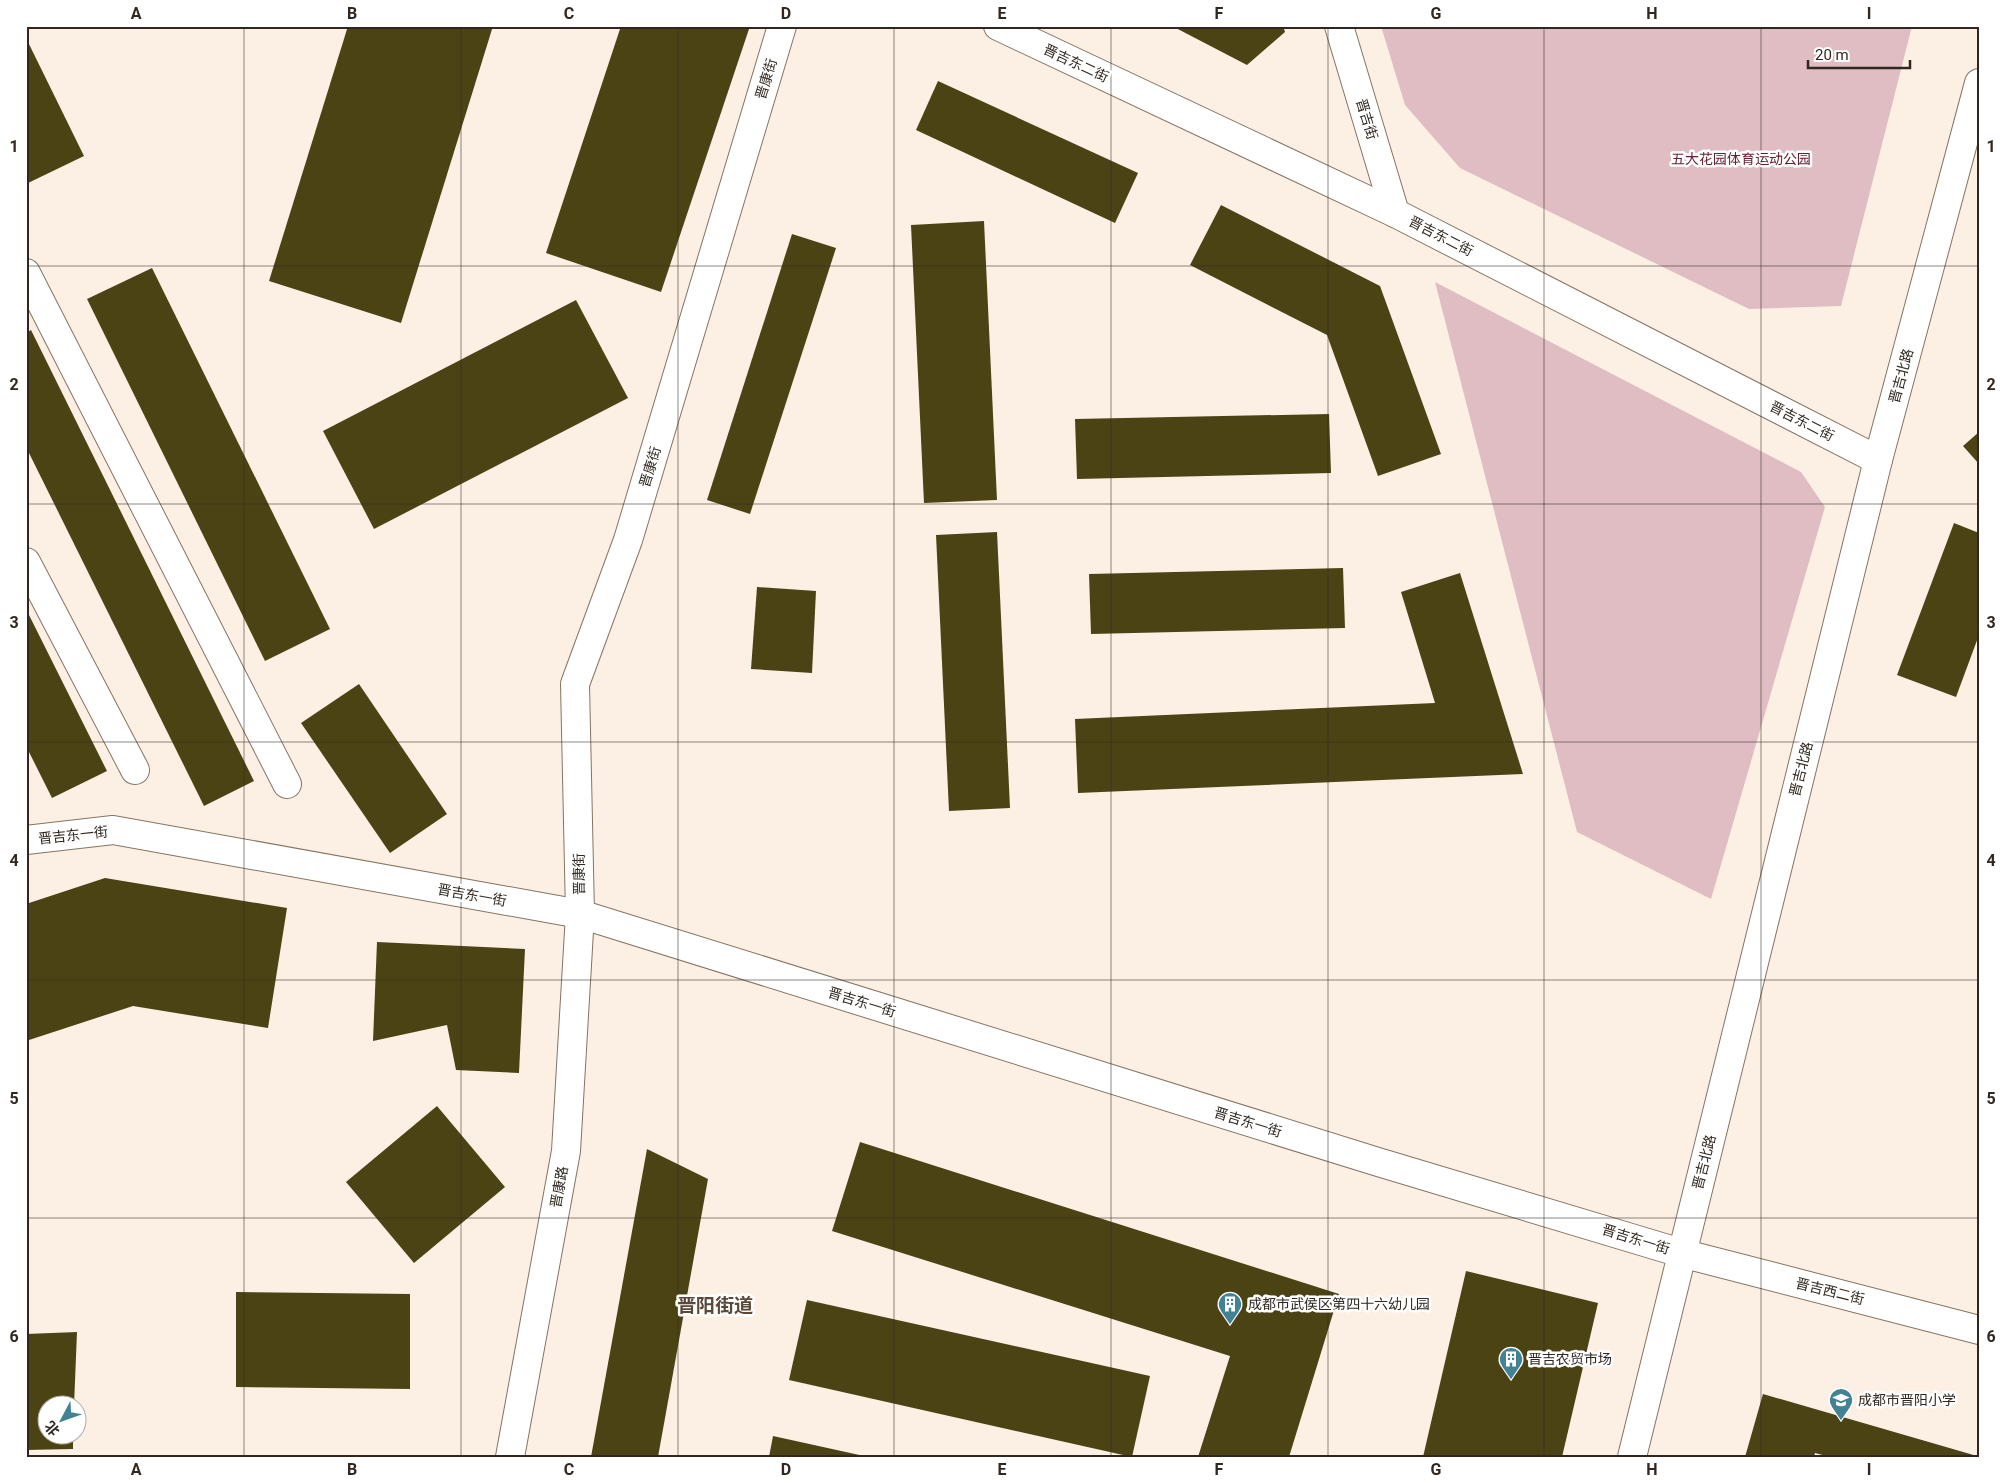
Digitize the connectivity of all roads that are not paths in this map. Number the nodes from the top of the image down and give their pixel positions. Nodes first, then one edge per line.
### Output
1 (782, 26) edge
2 (998, 26) edge
3 (1339, 26) edge
4 (1979, 83) edge
5 (1395, 212) junction
6 (26, 273) edge
7 (1878, 460) junction
8 (26, 562) edge
9 (135, 770) dead end
10 (287, 784) dead end
11 (26, 840) edge
12 (580, 914) junction
13 (1681, 1253) junction
14 (1979, 1330) edge
15 (510, 1457) edge
16 (1632, 1457) edge

1 - 12 street, 晋康街
2 - 5 street, 晋吉东二街
3 - 5 street, 晋吉街
4 - 7 street, 晋吉北路
5 - 7 street, 晋吉东二街
6 - 10 street
7 - 13 street, 晋吉北路
8 - 9 street
11 - 12 street, 晋吉东一街
12 - 13 street, 晋吉东一街
12 - 15 street, 晋康路
13 - 14 street, 晋吉西二街
13 - 16 street, 晋吉北路

